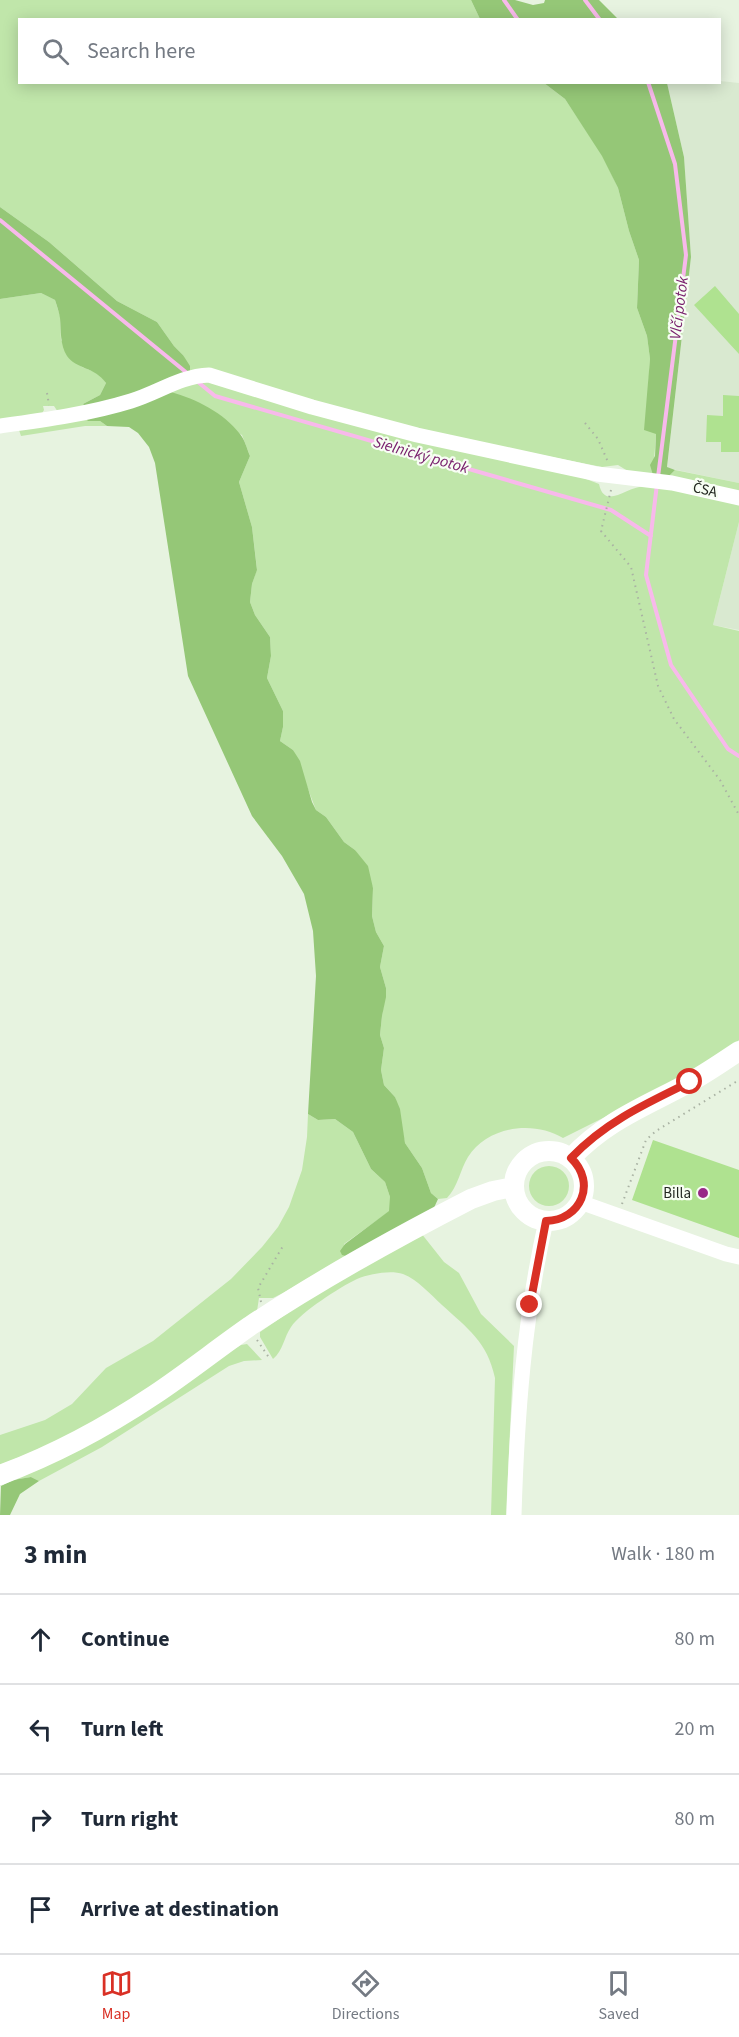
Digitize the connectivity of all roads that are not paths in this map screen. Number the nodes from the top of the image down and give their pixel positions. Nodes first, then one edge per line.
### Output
1 (0, 426) edge
2 (739, 498) edge
3 (739, 1051) edge
4 (571, 1158) junction
5 (513, 1187) junction
6 (580, 1202) junction
7 (546, 1221) junction
8 (739, 1257) edge
9 (0, 1475) edge
10 (514, 1515) edge

1 - 2 street, ČSA
3 - 4 main road
4 - 5 main road
4 - 6 main road
5 - 7 main road
5 - 9 main road
6 - 7 main road
6 - 8 street
7 - 10 street

